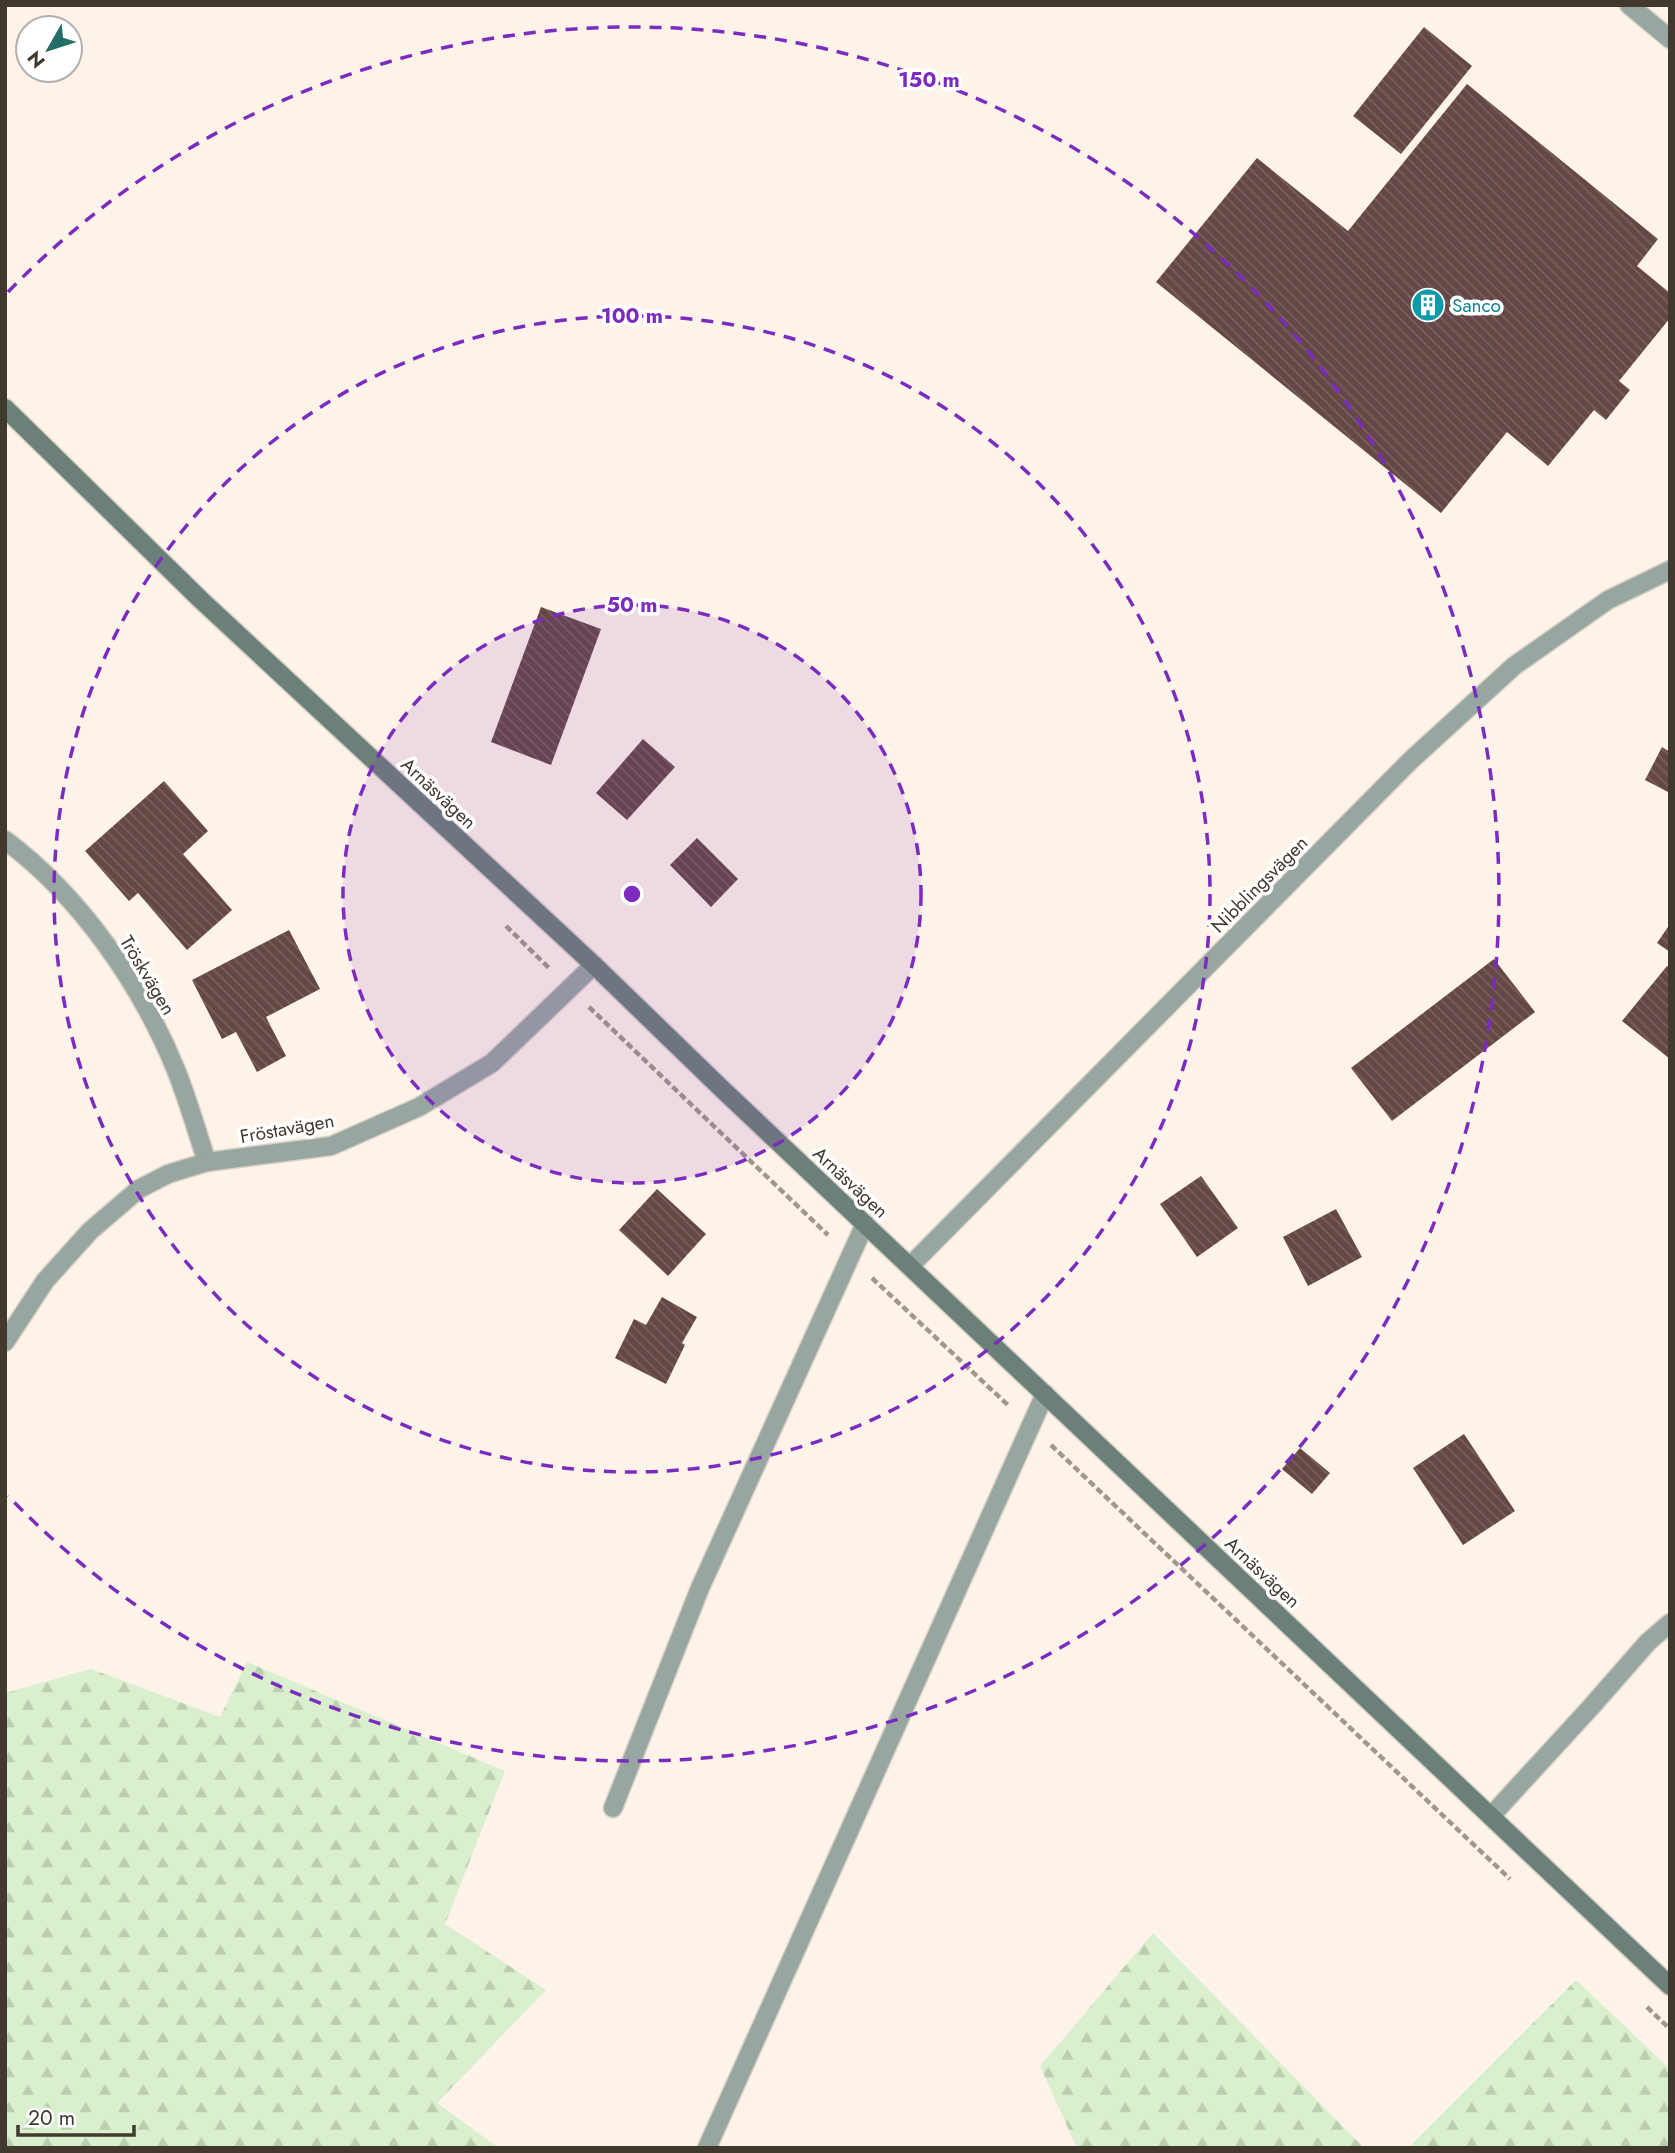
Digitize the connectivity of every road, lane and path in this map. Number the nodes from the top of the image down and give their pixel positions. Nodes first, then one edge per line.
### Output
1 (1629, 5) edge
2 (1670, 39) edge
3 (5, 408) edge
4 (1670, 570) edge
5 (5, 840) edge
6 (594, 965) junction
7 (207, 1162) junction
8 (864, 1224) junction
9 (910, 1266) junction
10 (5, 1342) edge
11 (1045, 1394) junction
12 (1670, 1623) edge
13 (613, 1808) dead end
14 (1491, 1816) junction
15 (1670, 1986) edge
16 (707, 2148) edge

1 - 2 street
3 - 6 street, Arnäsvägen
4 - 9 street, Nibblingsvägen
5 - 7 street, Tröskvägen
6 - 7 street, Fröstavägen
6 - 8 street, Arnäsvägen
7 - 10 street, Fröstavägen
8 - 9 street, Arnäsvägen
8 - 13 street
9 - 11 street, Arnäsvägen
11 - 14 street, Arnäsvägen
11 - 16 street
12 - 14 street
14 - 15 street, Arnäsvägen

